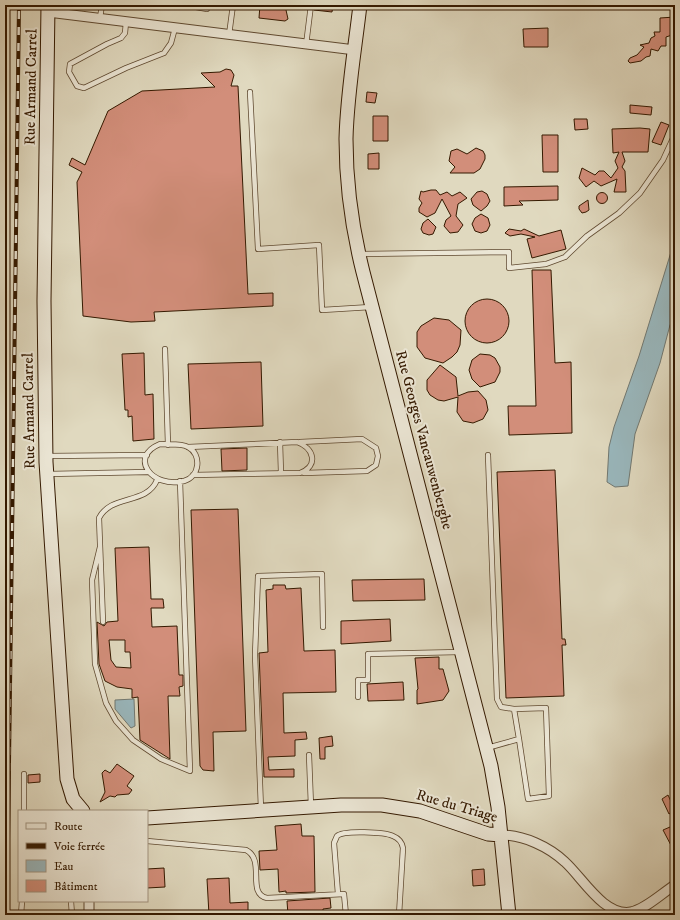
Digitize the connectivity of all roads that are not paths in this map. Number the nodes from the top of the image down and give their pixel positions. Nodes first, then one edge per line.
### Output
1 (102, 5) edge
2 (185, 5) edge
3 (208, 5) edge
4 (233, 5) edge
5 (311, 5) edge
6 (360, 5) edge
7 (48, 8) edge
8 (100, 18) junction
9 (126, 22) junction
10 (175, 28) junction
11 (229, 35) junction
12 (306, 45) junction
13 (355, 50) junction
14 (250, 92) dead end
15 (675, 134) edge
16 (359, 254) junction
17 (373, 307) junction
18 (165, 349) dead end
19 (280, 442) junction
20 (297, 442) junction
21 (168, 445) junction
22 (188, 447) junction
23 (147, 455) junction
24 (488, 455) dead end
25 (46, 456) junction
26 (148, 472) junction
27 (281, 473) junction
28 (300, 473) junction
29 (46, 474) junction
30 (193, 475) junction
31 (157, 480) junction
32 (180, 481) junction
33 (100, 547) junction
34 (103, 622) dead end
35 (324, 627) dead end
36 (462, 652) junction
37 (358, 697) dead end
38 (514, 709) junction
39 (519, 739) junction
40 (487, 748) junction
41 (309, 755) dead end
42 (24, 774) dead end
43 (311, 807) junction
44 (24, 810) edge
45 (78, 810) edge
46 (261, 811) junction
47 (148, 818) edge
48 (501, 835) junction
49 (148, 841) edge
50 (675, 885) edge
51 (338, 894) junction
52 (22, 902) edge
53 (71, 902) edge
54 (89, 902) edge
55 (21, 915) edge
56 (72, 915) edge
57 (89, 915) edge
58 (346, 915) edge
59 (399, 915) edge
60 (509, 915) edge

1 - 8 lane
2 - 3 lane
4 - 11 lane
5 - 12 lane
6 - 13 street, Rue Georges Vancauwenberghe
7 - 8 street
7 - 25 street, Rue Armand Carrel
8 - 9 street
9 - 10 street
9 - 10 lane
10 - 11 street
11 - 12 street
12 - 13 street
13 - 16 street, Rue Georges Vancauwenberghe
14 - 17 lane
15 - 16 lane
16 - 17 street, Rue Georges Vancauwenberghe
17 - 36 street, Rue Georges Vancauwenberghe
18 - 21 lane
19 - 20 lane
19 - 22 lane
19 - 27 lane
20 - 28 lane
20 - 28 lane
21 - 22 lane
21 - 23 lane
22 - 30 lane
23 - 25 lane
23 - 26 lane
24 - 38 lane
25 - 29 street, Rue Armand Carrel
26 - 29 lane
26 - 31 lane
27 - 28 lane
27 - 30 lane
29 - 45 street, Rue Armand Carrel
30 - 32 lane
31 - 32 lane
31 - 33 lane
32 - 33 lane
33 - 34 lane
35 - 46 lane
36 - 37 lane
36 - 40 street, Rue Georges Vancauwenberghe
38 - 39 lane
38 - 39 lane
39 - 40 lane
40 - 48 street, Rue Georges Vancauwenberghe
41 - 43 lane
42 - 44 lane
43 - 46 street, Rue du Triage
43 - 48 street, Rue du Triage
46 - 47 street, Rue du Triage
48 - 50 street, Rue du Triage
48 - 60 street, Rue Georges Vancauwenberghe
49 - 51 lane
51 - 58 lane
51 - 59 lane
52 - 55 lane
53 - 56 lane
54 - 57 street

